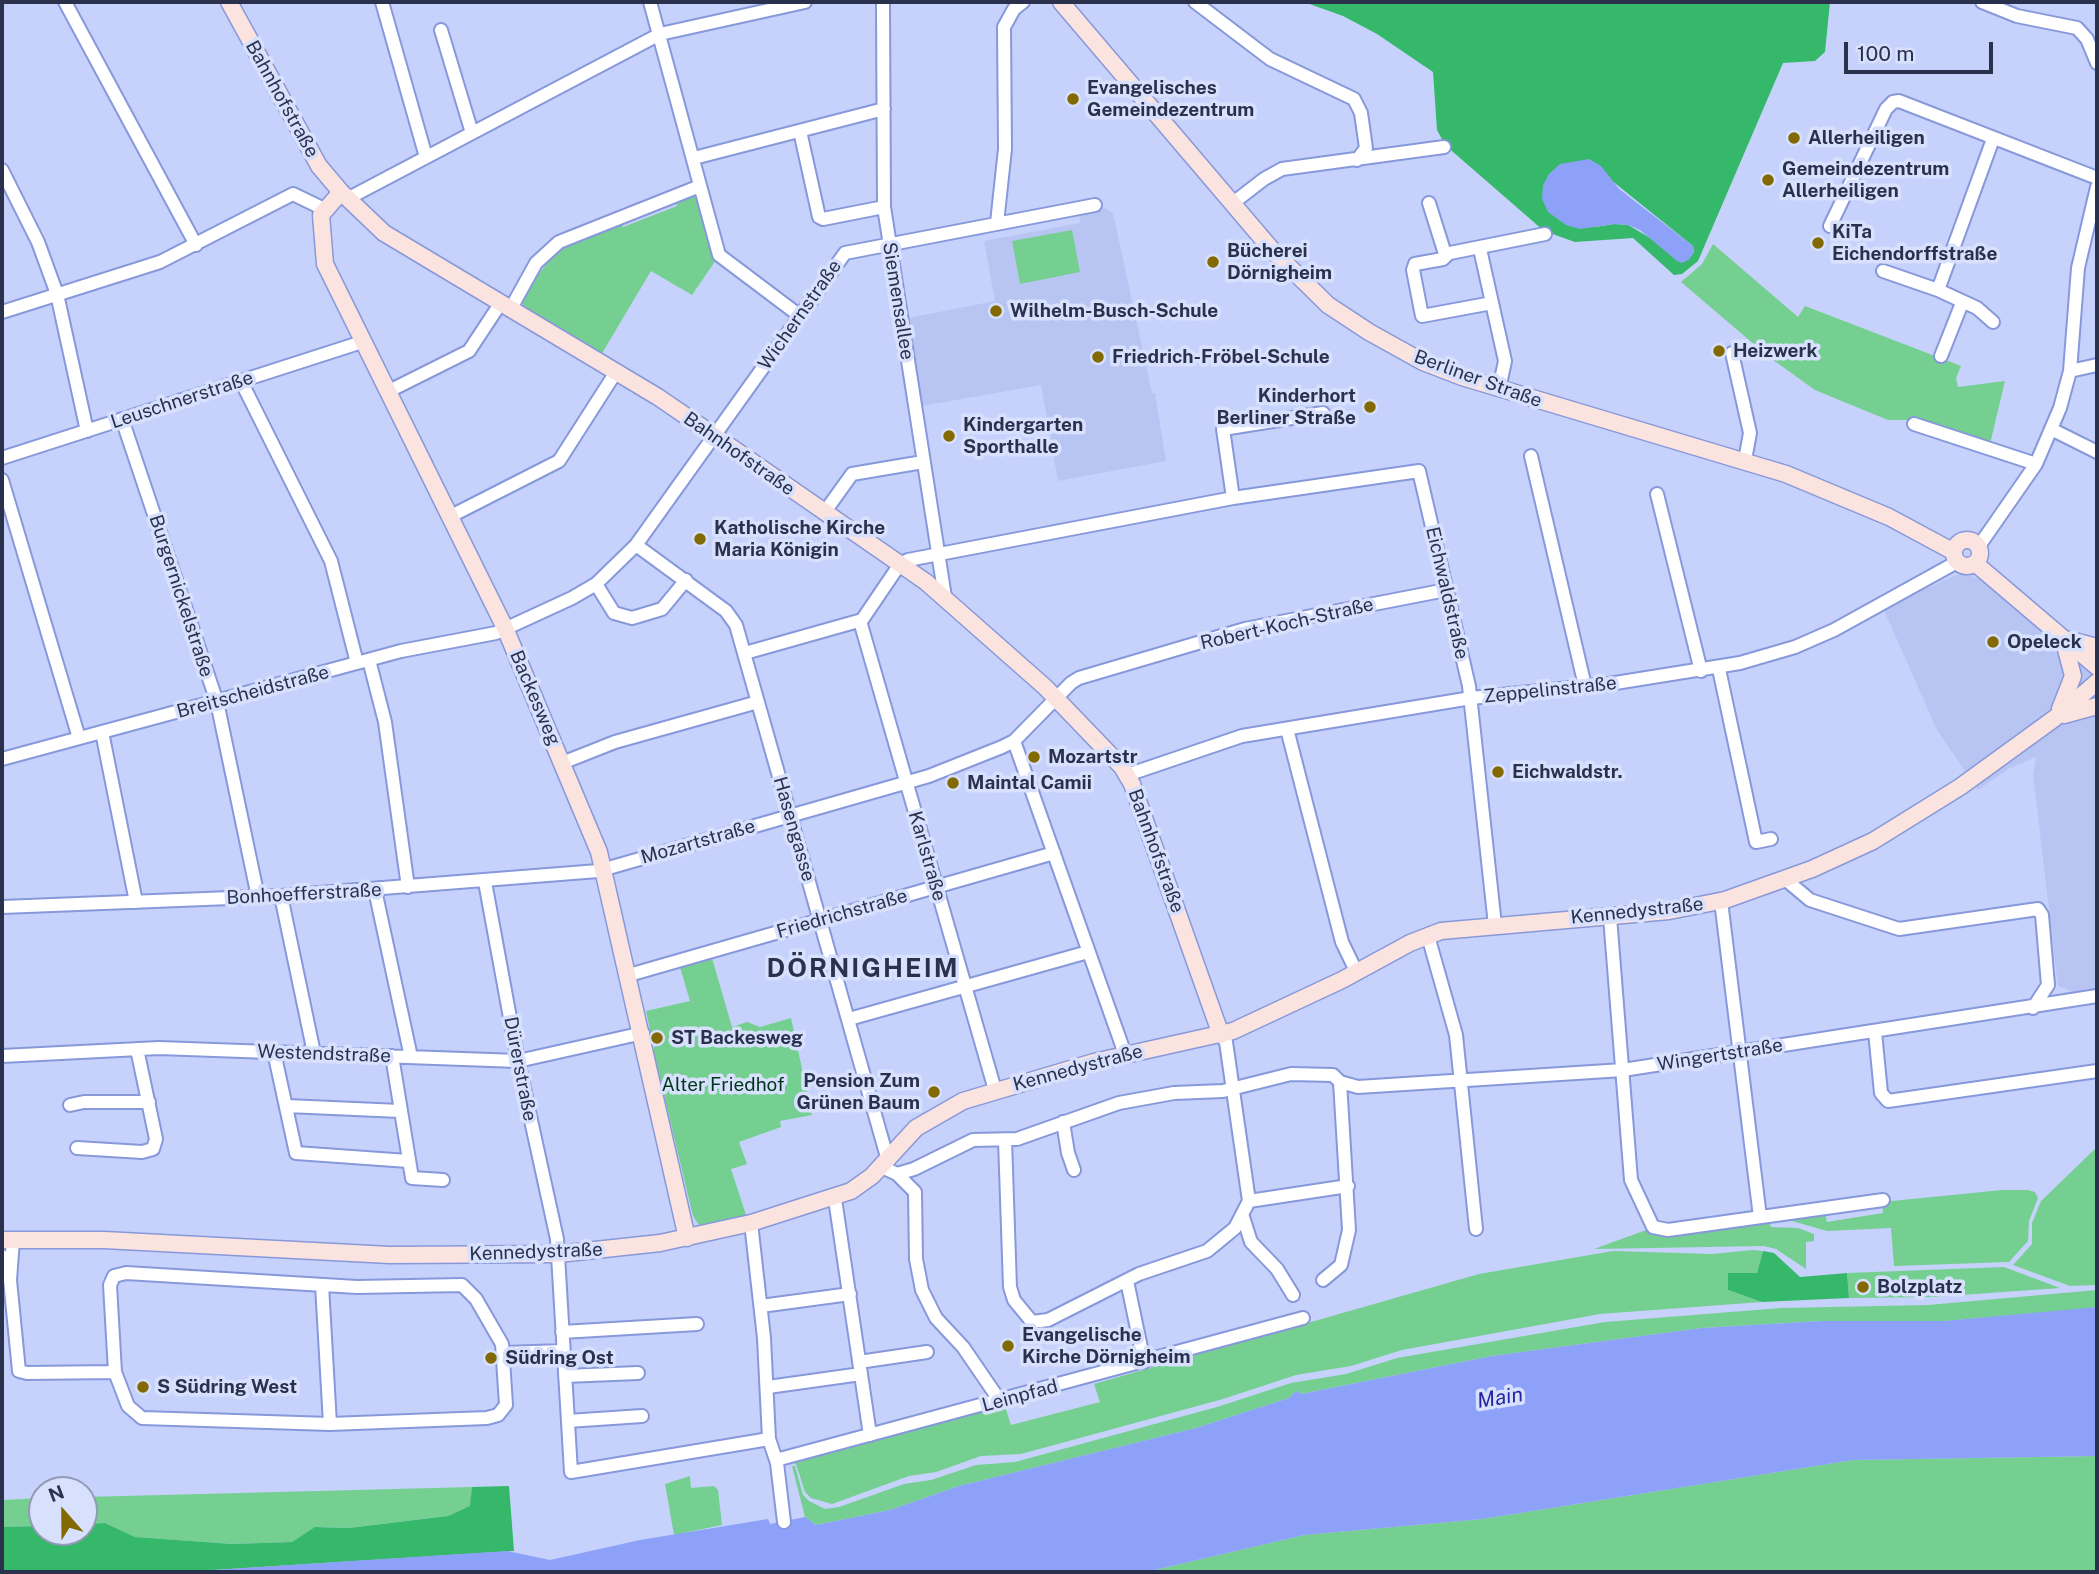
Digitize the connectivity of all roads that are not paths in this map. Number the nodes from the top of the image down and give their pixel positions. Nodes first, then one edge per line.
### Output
1 (65, 2) edge
2 (229, 2) edge
3 (382, 2) edge
4 (650, 2) edge
5 (805, 2) edge
6 (883, 2) edge
7 (1023, 2) edge
8 (1061, 2) edge
9 (1195, 2) edge
10 (1982, 2) edge
11 (769, 6) edge
12 (440, 30) dead end
13 (660, 34) junction
14 (2097, 63) edge
15 (884, 109) junction
16 (800, 131) junction
17 (472, 133) junction
18 (1993, 139) junction
19 (1444, 147) dead end
20 (426, 157) junction
21 (694, 158) junction
22 (1357, 160) junction
23 (2, 170) edge
24 (2097, 178) edge
25 (700, 186) junction
26 (2097, 187) edge
27 (344, 195) junction
28 (1233, 203) junction
29 (1429, 203) dead end
30 (1095, 205) dead end
31 (884, 207) junction
32 (324, 209) junction
33 (997, 223) junction
34 (1829, 226) dead end
35 (1545, 234) dead end
36 (889, 243) junction
37 (196, 245) junction
38 (1480, 249) junction
39 (1448, 254) junction
40 (1883, 271) dead end
41 (1938, 290) junction
42 (57, 294) junction
43 (1492, 303) junction
44 (1962, 303) junction
45 (505, 307) junction
46 (2, 312) edge
47 (800, 316) junction
48 (1993, 322) dead end
49 (362, 342) junction
50 (1732, 353) dead end
51 (1941, 356) dead end
52 (2097, 365) edge
53 (2070, 371) junction
54 (616, 372) junction
55 (241, 381) junction
56 (1499, 389) junction
57 (387, 392) junction
58 (1324, 413) dead end
59 (122, 419) junction
60 (1914, 424) dead end
61 (2053, 429) junction
62 (86, 431) junction
63 (715, 436) junction
64 (2097, 452) edge
65 (1531, 456) dead end
66 (2, 458) edge
67 (1745, 460) junction
68 (923, 463) junction
69 (2036, 464) junction
70 (2, 480) edge
71 (1657, 494) dead end
72 (1233, 498) junction
73 (824, 513) junction
74 (449, 517) junction
75 (636, 545) junction
76 (1979, 546) junction
77 (938, 554) junction
78 (1956, 557) junction
79 (900, 564) junction
80 (1976, 564) junction
81 (686, 580) junction
82 (596, 584) junction
83 (1446, 590) junction
84 (945, 597) junction
85 (860, 621) junction
86 (505, 628) junction
87 (2065, 638) junction
88 (2097, 647) edge
89 (745, 653) junction
90 (363, 662) junction
91 (2097, 667) edge
92 (1719, 668) junction
93 (1701, 671) junction
94 (2097, 682) edge
95 (1585, 686) junction
96 (1056, 698) junction
97 (1471, 698) junction
98 (217, 702) junction
99 (758, 702) junction
100 (2097, 706) edge
101 (2055, 718) junction
102 (1287, 729) junction
103 (102, 732) junction
104 (79, 738) junction
105 (1014, 741) junction
106 (2, 759) edge
107 (562, 763) junction
108 (1127, 775) junction
109 (906, 783) junction
110 (790, 816) junction
111 (1771, 839) dead end
112 (1054, 853) junction
113 (605, 869) junction
114 (1785, 879) junction
115 (485, 882) junction
116 (408, 887) junction
117 (937, 887) junction
118 (375, 890) junction
119 (281, 896) junction
120 (258, 897) junction
121 (1721, 901) junction
122 (132, 902) junction
123 (2, 907) edge
124 (1610, 917) junction
125 (821, 920) junction
126 (1495, 925) junction
127 (1428, 936) junction
128 (1088, 952) junction
129 (1356, 971) junction
130 (629, 975) junction
131 (965, 987) junction
132 (2097, 996) edge
133 (2033, 1008) junction
134 (849, 1019) junction
135 (1875, 1032) junction
136 (643, 1033) junction
137 (1221, 1035) junction
138 (137, 1049) junction
139 (274, 1052) junction
140 (1741, 1052) junction
141 (314, 1053) junction
142 (1125, 1054) junction
143 (2, 1056) edge
144 (392, 1056) junction
145 (411, 1057) junction
146 (518, 1061) junction
147 (1623, 1070) junction
148 (2097, 1071) edge
149 (1340, 1082) junction
150 (1462, 1082) junction
151 (1232, 1088) junction
152 (995, 1090) junction
153 (149, 1102) junction
154 (70, 1105) dead end
155 (286, 1107) junction
156 (400, 1111) junction
157 (1063, 1122) junction
158 (1005, 1140) junction
159 (77, 1148) dead end
160 (408, 1161) junction
161 (883, 1162) junction
162 (1074, 1170) dead end
163 (897, 1174) junction
164 (443, 1180) dead end
165 (1349, 1186) junction
166 (835, 1199) junction
167 (1883, 1200) dead end
168 (1249, 1201) junction
169 (1243, 1217) junction
170 (1760, 1217) junction
171 (751, 1223) junction
172 (1476, 1229) dead end
173 (687, 1238) junction
174 (7, 1240) edge
175 (558, 1254) junction
176 (2, 1256) edge
177 (10, 1280) junction
178 (1323, 1280) dead end
179 (1127, 1281) junction
180 (321, 1285) junction
181 (849, 1294) junction
182 (1293, 1295) dead end
183 (761, 1306) junction
184 (1303, 1318) dead end
185 (697, 1324) dead end
186 (562, 1332) junction
187 (563, 1351) junction
188 (927, 1352) dead end
189 (505, 1353) junction
190 (1144, 1362) junction
191 (860, 1368) junction
192 (115, 1372) junction
193 (638, 1373) dead end
194 (565, 1376) junction
195 (768, 1387) junction
196 (1000, 1401) junction
197 (642, 1416) dead end
198 (568, 1421) junction
199 (330, 1424) junction
200 (870, 1435) junction
201 (769, 1439) junction
202 (776, 1460) junction
203 (783, 1522) dead end

1 - 37 street
2 - 27 street, Bahnhofstraße
3 - 20 street
4 - 13 street
5 - 11 street
6 - 15 street, Siemensallee
7 - 33 street
8 - 28 street, Berliner Straße
9 - 22 street
10 - 14 street
11 - 13 street
12 - 17 street
13 - 17 street
13 - 21 street
15 - 16 street
15 - 31 street, Siemensallee
16 - 21 street
16 - 31 street
17 - 20 street
18 - 24 street
18 - 34 street
18 - 41 street
19 - 22 street
20 - 27 street
21 - 25 street
22 - 28 street
23 - 42 street
25 - 45 street
25 - 47 street
26 - 53 street
27 - 32 street
27 - 45 street, Bahnhofstraße
28 - 56 street, Berliner Straße
29 - 39 street
30 - 33 street, Wichernstraße
31 - 36 street, Siemensallee
32 - 37 street
32 - 49 street, Backesweg
33 - 36 street, Wichernstraße
35 - 38 street
36 - 47 street, Wichernstraße
36 - 68 street, Siemensallee
37 - 42 street
38 - 39 street
38 - 43 street
39 - 43 street
40 - 41 street
41 - 44 street
42 - 46 street
42 - 62 street
43 - 56 street
44 - 48 street
44 - 51 street
45 - 54 street, Bahnhofstraße
45 - 57 street
47 - 63 street, Wichernstraße
49 - 55 street, Leuschnerstraße
49 - 57 street, Backesweg
50 - 67 street
52 - 53 street
53 - 61 street
54 - 63 street, Bahnhofstraße
54 - 74 street
55 - 59 street, Leuschnerstraße
55 - 90 street
56 - 67 street, Berliner Straße
57 - 74 street, Backesweg
58 - 72 street
59 - 62 street, Leuschnerstraße
59 - 98 street, Burgernickelstraße
60 - 69 street
61 - 64 street
61 - 69 street
62 - 66 street, Leuschnerstraße
63 - 73 street, Bahnhofstraße
63 - 75 street, Wichernstraße
65 - 95 street
67 - 78 street, Berliner Straße
68 - 73 street
68 - 77 street, Siemensallee
69 - 76 street
70 - 104 street
71 - 93 street
72 - 77 street
72 - 83 street, Eichwaldstraße
73 - 79 street, Bahnhofstraße
74 - 86 street, Backesweg
75 - 81 street, Hasengasse
75 - 82 street, Breitscheidstraße
76 - 78 street
76 - 80 street
77 - 79 street
77 - 84 street, Siemensallee
78 - 80 street
78 - 92 street, Zeppelinstraße
79 - 84 street, Bahnhofstraße
79 - 85 street
80 - 87 street
81 - 82 street
81 - 89 street, Hasengasse
82 - 86 street, Breitscheidstraße
83 - 96 street, Robert-Koch-Straße
83 - 97 street, Eichwaldstraße
84 - 96 street, Bahnhofstraße
85 - 89 street
85 - 109 street, Karlstraße
86 - 90 street, Breitscheidstraße
86 - 107 street, Backesweg
87 - 88 street
87 - 91 street
87 - 101 street
89 - 99 street, Hasengasse
90 - 98 street, Breitscheidstraße
90 - 116 street
92 - 93 street, Zeppelinstraße
92 - 111 street
93 - 95 street, Zeppelinstraße
94 - 101 street, Kennedystraße
95 - 97 street, Zeppelinstraße
96 - 105 street, Mozartstraße
96 - 108 street, Bahnhofstraße
97 - 102 street, Zeppelinstraße
97 - 126 street, Eichwaldstraße
98 - 103 street, Breitscheidstraße
98 - 120 street, Burgernickelstraße
99 - 107 street
99 - 110 street, Hasengasse
100 - 101 street
101 - 114 street, Kennedystraße
102 - 108 street, Zeppelinstraße
102 - 129 street
103 - 104 street, Breitscheidstraße
103 - 122 street
104 - 106 street, Breitscheidstraße
105 - 109 street, Mozartstraße
105 - 112 street
107 - 113 street, Backesweg
108 - 137 street, Bahnhofstraße
109 - 110 street, Mozartstraße
109 - 117 street, Karlstraße
110 - 113 street, Mozartstraße
110 - 125 street, Hasengasse
112 - 117 street, Friedrichstraße
112 - 128 street
113 - 115 street, Bonhoefferstraße
113 - 130 street, Backesweg
114 - 121 street, Kennedystraße
114 - 133 street
115 - 116 street, Bonhoefferstraße
115 - 146 street, Dürerstraße
116 - 118 street, Bonhoefferstraße
117 - 125 street, Friedrichstraße
117 - 131 street, Karlstraße
118 - 119 street, Bonhoefferstraße
118 - 145 street
119 - 120 street, Bonhoefferstraße
119 - 141 street
120 - 122 street, Bonhoefferstraße
121 - 124 street, Kennedystraße
121 - 140 street
122 - 123 street, Bonhoefferstraße
124 - 126 street, Kennedystraße
124 - 147 street
125 - 130 street, Friedrichstraße
125 - 134 street, Hasengasse
126 - 127 street, Kennedystraße
127 - 129 street, Kennedystraße
127 - 150 street
128 - 131 street
128 - 142 street
129 - 137 street, Kennedystraße
130 - 136 street, Backesweg
131 - 134 street
131 - 152 street, Karlstraße
132 - 133 street, Wingertstraße
133 - 135 street, Wingertstraße
134 - 161 street, Hasengasse
135 - 140 street, Wingertstraße
135 - 148 street
136 - 146 street, Westendstraße
136 - 173 street, Backesweg
137 - 142 street, Kennedystraße
137 - 151 street
138 - 139 street, Westendstraße
138 - 143 street, Westendstraße
138 - 153 street
139 - 141 street, Westendstraße
139 - 155 street
140 - 147 street, Wingertstraße
140 - 170 street
141 - 144 street, Westendstraße
142 - 152 street, Kennedystraße
144 - 145 street, Westendstraße
144 - 156 street
145 - 146 street, Westendstraße
146 - 175 street, Dürerstraße
147 - 150 street, Wingertstraße
147 - 170 street
149 - 150 street, Wingertstraße
149 - 151 street, Wingertstraße
149 - 165 street
150 - 172 street
151 - 157 street, Wingertstraße
151 - 168 street
152 - 161 street, Kennedystraße
153 - 154 street
153 - 159 street
155 - 156 street
155 - 160 street
156 - 160 street
157 - 158 street, Wingertstraße
157 - 162 street
158 - 163 street, Wingertstraße
158 - 179 street
160 - 164 street
161 - 163 street
161 - 166 street, Kennedystraße
163 - 196 street
165 - 168 street
165 - 178 street
166 - 171 street, Kennedystraße
166 - 181 street
167 - 170 street
168 - 169 street
169 - 179 street
169 - 182 street
171 - 173 street, Kennedystraße
171 - 183 street
173 - 175 street, Kennedystraße
174 - 175 street, Kennedystraße
174 - 177 street
175 - 186 street, Dürerstraße
176 - 177 street
177 - 192 street
179 - 190 street
180 - 189 street
180 - 192 street
180 - 199 street
181 - 183 street
181 - 191 street
183 - 195 street
184 - 190 street, Leinpfad
185 - 186 street
186 - 187 street, Dürerstraße
187 - 189 street
187 - 194 street, Dürerstraße
188 - 191 street
189 - 199 street
190 - 196 street, Leinpfad
191 - 195 street
191 - 200 street
192 - 199 street
193 - 194 street
194 - 198 street, Dürerstraße
195 - 201 street
196 - 200 street, Leinpfad
197 - 198 street
198 - 201 street, Dürerstraße
200 - 202 street, Leinpfad
201 - 202 street
202 - 203 street

